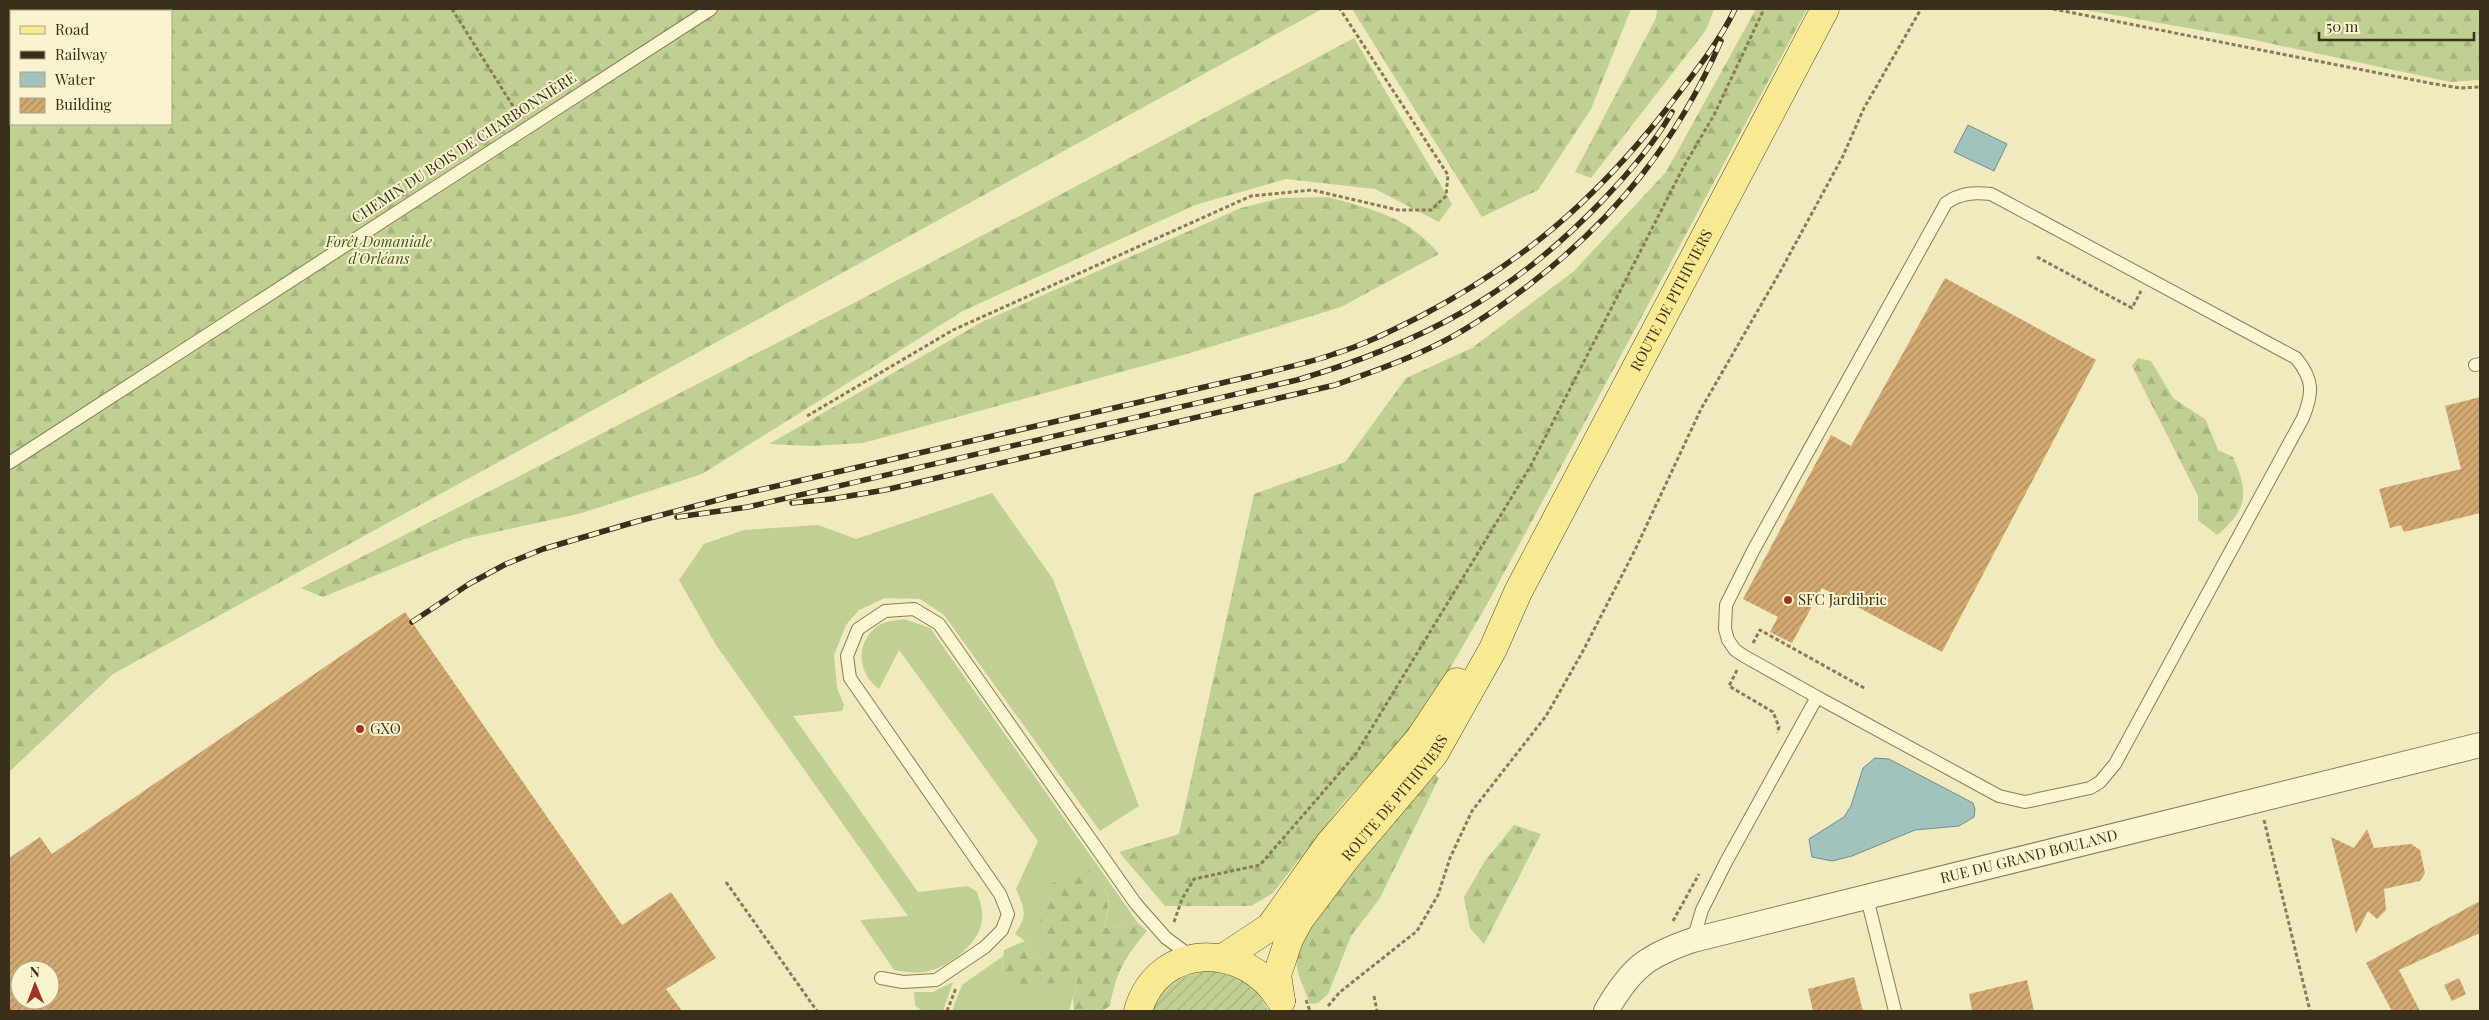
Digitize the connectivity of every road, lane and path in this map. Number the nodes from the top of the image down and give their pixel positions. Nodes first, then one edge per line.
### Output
1 (452, 9) edge
2 (711, 9) edge
3 (1340, 9) edge
4 (1764, 9) edge
5 (1825, 9) edge
6 (1920, 9) edge
7 (2053, 9) edge
8 (2480, 87) edge
9 (526, 127) junction
10 (2037, 257) dead end
11 (2148, 279) junction
12 (808, 416) dead end
13 (9, 463) edge
14 (1518, 592) junction
15 (1744, 656) junction
16 (1866, 689) dead end
17 (1817, 697) junction
18 (1776, 736) dead end
19 (2480, 745) edge
20 (2260, 801) junction
21 (1700, 873) dead end
22 (726, 882) dead end
23 (1868, 898) junction
24 (1673, 922) dead end
25 (1166, 938) junction
26 (1692, 940) junction
27 (1194, 958) junction
28 (1223, 958) junction
29 (881, 978) dead end
30 (1374, 996) dead end
31 (1283, 1006) edge
32 (1328, 1006) dead end
33 (817, 1011) edge
34 (1138, 1011) edge
35 (1377, 1011) edge
36 (1606, 1011) edge
37 (1895, 1011) edge
38 (2310, 1011) edge

1 - 9 path
2 - 9 lane, CHEMIN DU BOIS DE CHARBONNIÈRE
3 - 12 path
4 - 25 path
5 - 14 main road, ROUTE DE PITHIVIERS
6 - 32 path
7 - 8 path
9 - 13 lane, CHEMIN DU BOIS DE CHARBONNIÈRE
10 - 11 path
11 - 15 lane
11 - 17 lane
14 - 28 main road, ROUTE DE PITHIVIERS
14 - 31 main road, ROUTE DE PITHIVIERS
15 - 16 path
15 - 17 lane
15 - 18 path
17 - 26 lane
19 - 20 street, RUE DU GRAND BOULAND
20 - 23 street, RUE DU GRAND BOULAND
20 - 38 path
21 - 24 path
22 - 33 path
23 - 26 street, RUE DU GRAND BOULAND
23 - 37 lane
25 - 27 lane
25 - 29 lane
26 - 36 street, RUE DU GRAND BOULAND
27 - 28 main road
27 - 34 main road
28 - 31 main road
30 - 35 path

